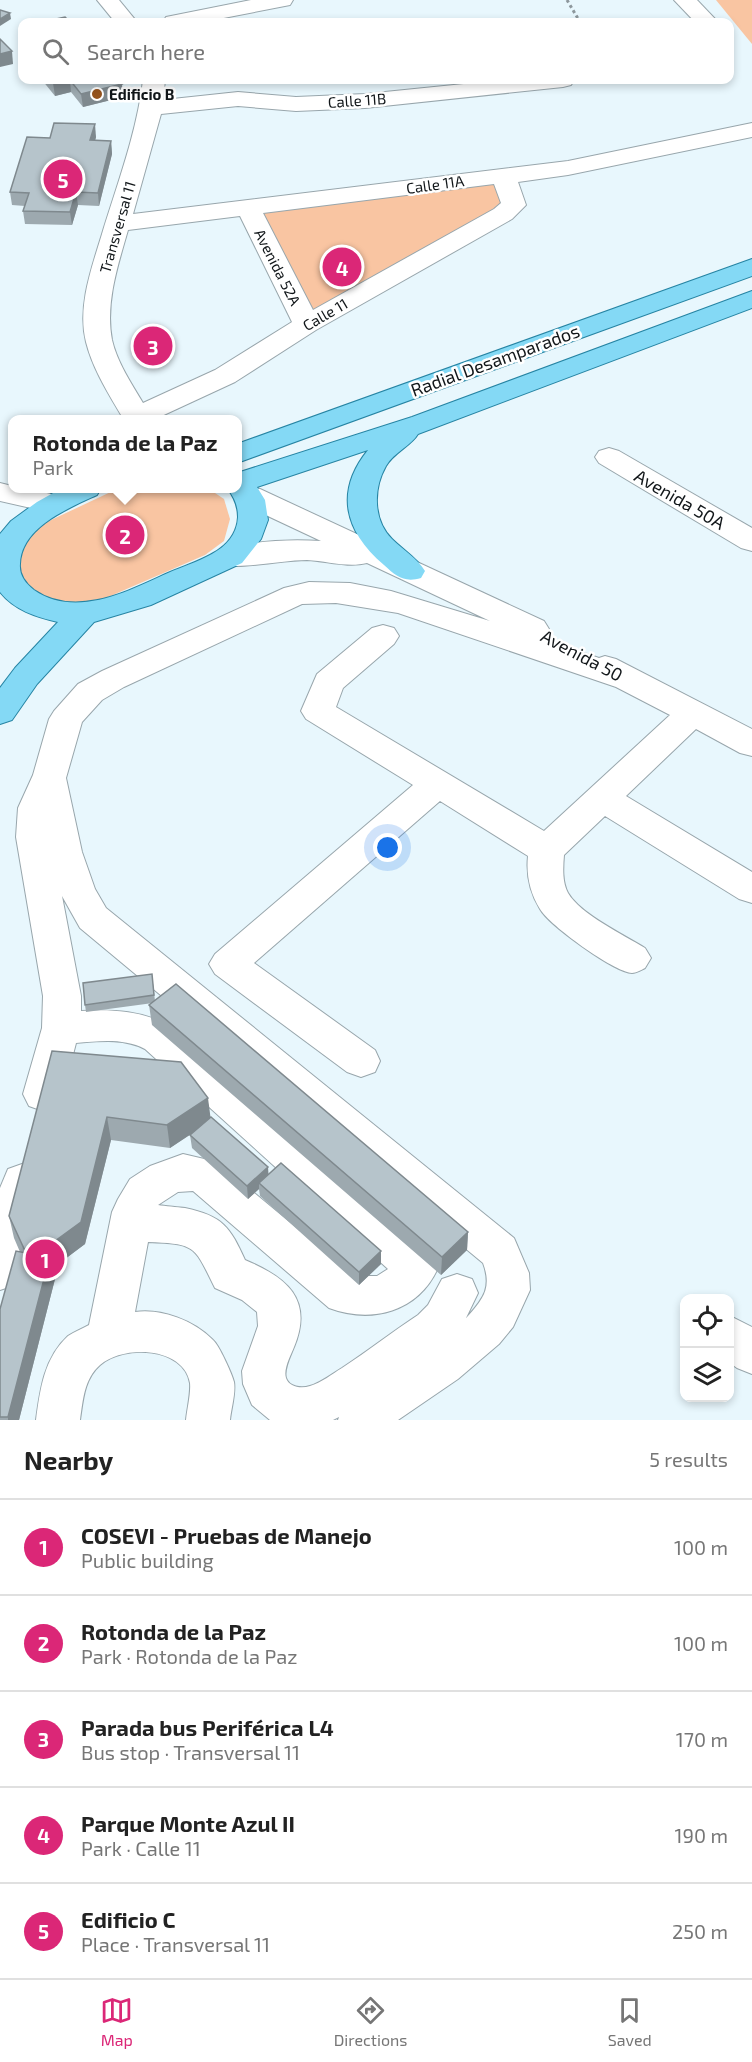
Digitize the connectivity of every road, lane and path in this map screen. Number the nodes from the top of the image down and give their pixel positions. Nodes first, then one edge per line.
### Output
1 (108, 0) edge
2 (282, 0) edge
3 (567, 0) edge
4 (685, 0) edge
5 (123, 18) edge
6 (194, 18) edge
7 (578, 18) edge
8 (703, 18) edge
9 (154, 84) edge
10 (525, 84) edge
11 (151, 108) junction
12 (752, 130) edge
13 (503, 175) junction
14 (249, 209) junction
15 (116, 224) junction
16 (752, 267) edge
17 (752, 299) edge
18 (307, 324) junction
19 (129, 415) edge
20 (137, 415) edge
21 (422, 423) junction
22 (242, 452) edge
23 (609, 457) dead end
24 (242, 487) edge
25 (0, 492) edge
26 (78, 493) edge
27 (53, 504) junction
28 (752, 540) edge
29 (230, 557) junction
30 (3, 569) edge
31 (410, 571) junction
32 (83, 614) junction
33 (383, 636) dead end
34 (625, 678) junction
35 (0, 712) edge
36 (693, 713) junction
37 (752, 744) edge
38 (50, 775) junction
39 (438, 783) junction
40 (603, 798) junction
41 (547, 850) junction
42 (752, 889) edge
43 (101, 925) junction
44 (52, 933) junction
45 (632, 958) dead end
46 (61, 1029) junction
47 (361, 1060) dead end
48 (37, 1119) edge
49 (29, 1154) edge
50 (131, 1223) junction
51 (417, 1268) junction
52 (0, 1271) edge
53 (457, 1293) junction
54 (497, 1318) junction
55 (109, 1335) junction
56 (734, 1340) edge
57 (752, 1354) edge
58 (58, 1420) edge
59 (207, 1420) edge
60 (360, 1420) edge

1 - 5 street
2 - 6 street
3 - 7 path
4 - 8 street
9 - 11 street, Transversal 11
10 - 11 street, Calle 11B
11 - 15 street, Transversal 11
12 - 13 street, Calle 11A
13 - 14 street, Calle 11A
13 - 18 street, Calle 11
14 - 15 street, Calle 11A
14 - 18 street, Avenida 52A
15 - 19 street, Transversal 11
16 - 22 main road, Radial Desamparados
17 - 21 main road, Radial Desamparados
18 - 20 street, Calle 11
21 - 24 main road, Radial Desamparados
21 - 31 main road
23 - 28 street, Avenida 50A
24 - 29 main road
24 - 31 street, Avenida 50
25 - 27 street
26 - 27 main road
27 - 30 main road
29 - 31 street, Avenida 50
29 - 32 main road
30 - 32 main road
31 - 34 street, Avenida 50
32 - 35 main road
33 - 39 street
34 - 36 street, Avenida 50
34 - 38 street
36 - 37 street, Avenida 50
36 - 40 street
38 - 43 street
38 - 44 street
39 - 41 street
39 - 47 street
40 - 41 street
40 - 42 street
41 - 45 street
43 - 44 street
43 - 54 street
44 - 46 street
46 - 48 street
46 - 51 street
49 - 52 street
50 - 51 street
50 - 53 street
50 - 55 street
51 - 53 street
53 - 54 street
54 - 60 street
55 - 58 street
55 - 59 street
56 - 57 street

